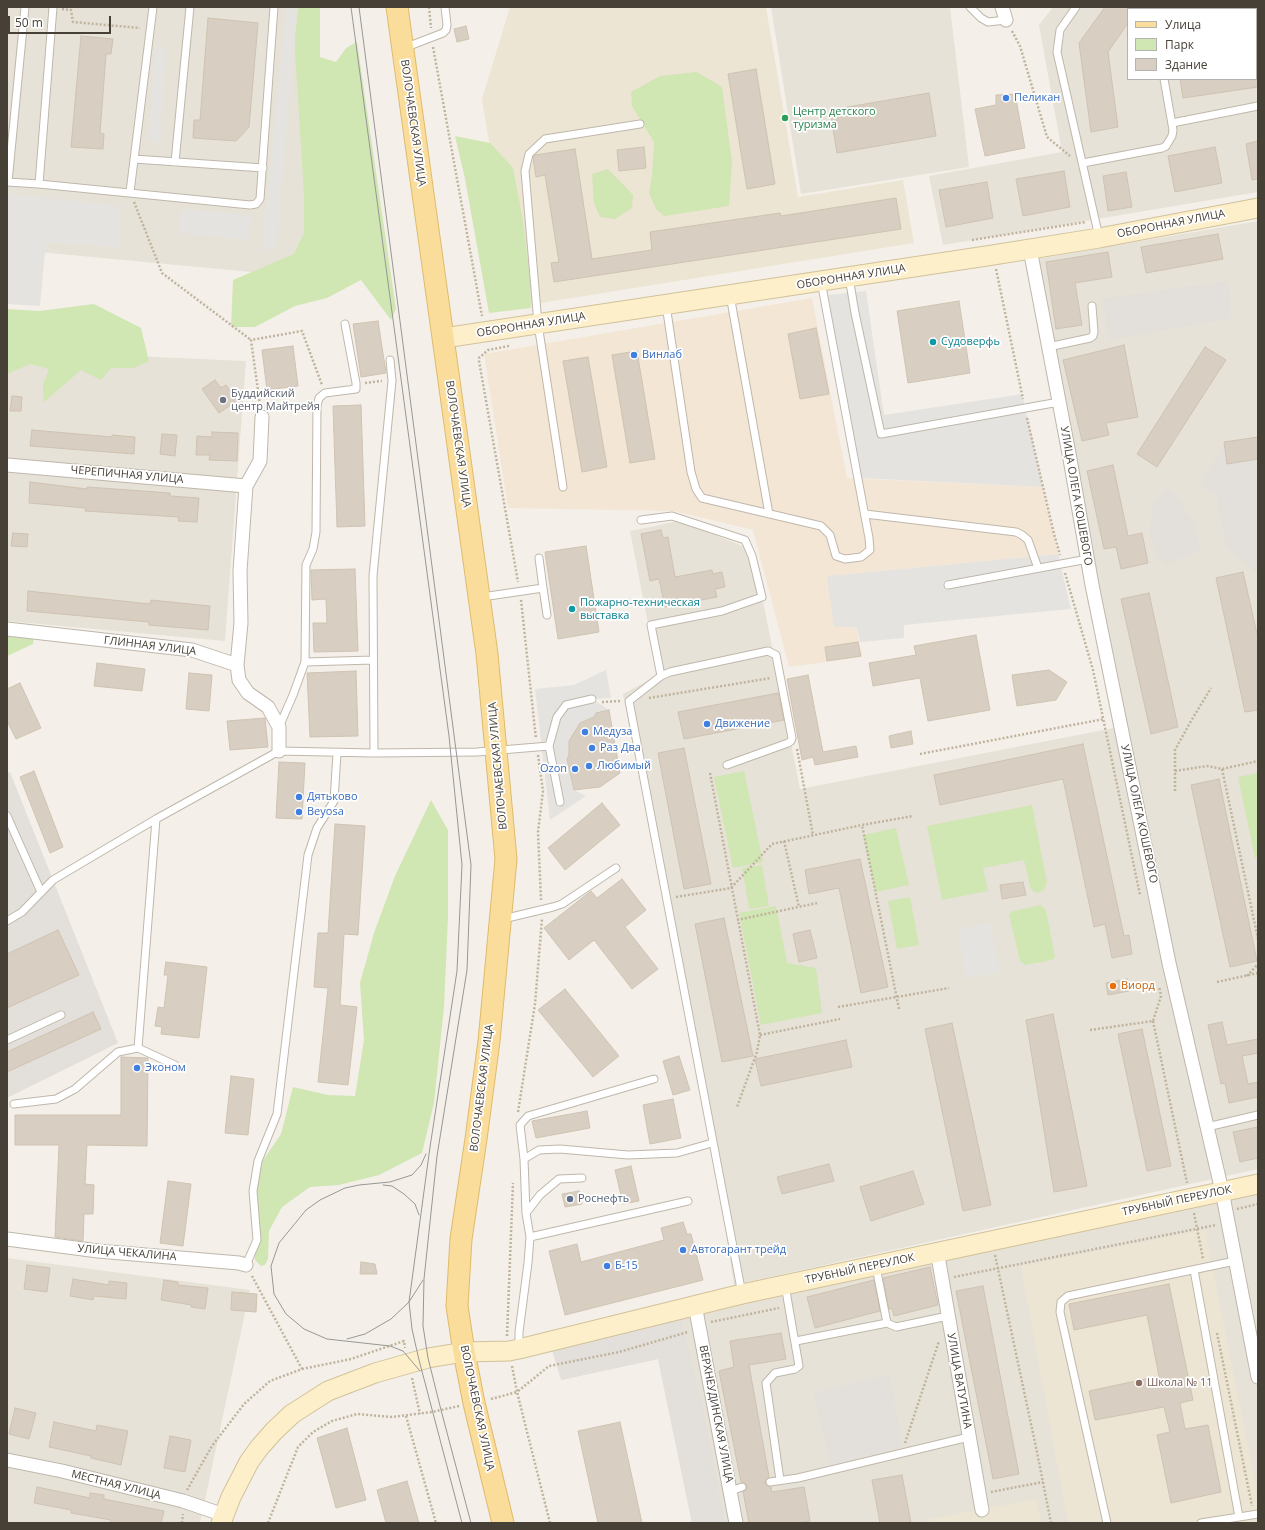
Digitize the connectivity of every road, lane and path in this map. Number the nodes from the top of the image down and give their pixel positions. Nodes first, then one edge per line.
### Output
1 (25, 7) edge
2 (153, 7) edge
3 (190, 7) edge
4 (274, 7) edge
5 (397, 7) edge
6 (429, 7) edge
7 (445, 7) edge
8 (970, 7) edge
9 (1002, 7) edge
10 (1076, 7) edge
11 (53, 8) edge
12 (1006, 20) junction
13 (150, 32) junction
14 (431, 38) junction
15 (402, 49) junction
16 (1164, 80) edge
17 (1258, 106) edge
18 (1172, 123) junction
19 (640, 124) dead end
20 (134, 159) junction
21 (175, 162) junction
22 (1083, 163) junction
23 (263, 168) junction
24 (7, 182) edge
25 (38, 184) junction
26 (130, 192) junction
27 (1258, 208) edge
28 (1099, 238) junction
29 (1030, 249) junction
30 (993, 255) junction
31 (849, 277) junction
32 (821, 281) junction
33 (730, 295) junction
34 (666, 305) junction
35 (1092, 306) dead end
36 (483, 319) dead end
37 (345, 324) dead end
38 (538, 324) junction
39 (444, 338) junction
40 (251, 340) junction
41 (1048, 347) junction
42 (390, 360) dead end
43 (392, 381) junction
44 (356, 383) junction
45 (325, 393) junction
46 (1059, 402) junction
47 (1025, 408) junction
48 (262, 417) joint
49 (7, 465) edge
50 (246, 486) junction
51 (563, 487) dead end
52 (769, 514) junction
53 (865, 514) junction
54 (641, 520) dead end
55 (539, 558) dead end
56 (1088, 559) junction
57 (1062, 563) junction
58 (1038, 568) junction
59 (948, 585) dead end
60 (544, 588) junction
61 (479, 598) junction
62 (547, 615) dead end
63 (7, 629) edge
64 (373, 660) junction
65 (304, 662) junction
66 (237, 666) junction
67 (661, 676) junction
68 (776, 679) dead end
69 (1212, 688) dead end
70 (660, 697) dead end
71 (592, 699) dead end
72 (1104, 719) junction
73 (279, 727) junction
74 (797, 745) dead end
75 (549, 746) junction
76 (537, 747) junction
77 (279, 751) junction
78 (496, 752) junction
79 (337, 753) junction
80 (374, 753) junction
81 (920, 754) dead end
82 (1258, 761) edge
83 (727, 765) dead end
84 (1222, 770) junction
85 (1175, 771) junction
86 (710, 773) dead end
87 (1175, 791) dead end
88 (560, 802) dead end
89 (7, 816) edge
90 (913, 816) dead end
91 (156, 819) junction
92 (862, 825) junction
93 (813, 835) junction
94 (784, 841) junction
95 (616, 868) dead end
96 (731, 888) junction
97 (41, 892) junction
98 (666, 898) junction
99 (1142, 902) dead end
100 (817, 903) dead end
101 (799, 907) junction
102 (542, 910) junction
103 (501, 920) junction
104 (737, 920) junction
105 (7, 921) edge
106 (1258, 939) edge
107 (1258, 964) edge
108 (1258, 973) edge
109 (1247, 976) junction
110 (1217, 982) dead end
111 (1158, 983) dead end
112 (949, 988) dead end
113 (896, 997) junction
114 (838, 1007) dead end
115 (899, 1009) dead end
116 (61, 1015) dead end
117 (840, 1019) dead end
118 (1153, 1021) junction
119 (1090, 1030) dead end
120 (760, 1035) junction
121 (7, 1040) edge
122 (138, 1048) junction
123 (175, 1065) dead end
124 (654, 1079) dead end
125 (14, 1104) dead end
126 (737, 1106) dead end
127 (1258, 1115) edge
128 (517, 1118) dead end
129 (1207, 1127) junction
130 (712, 1143) junction
131 (524, 1159) junction
132 (582, 1178) dead end
133 (514, 1179) dead end
134 (1258, 1184) edge
135 (1222, 1191) junction
136 (1191, 1198) junction
137 (688, 1201) dead end
138 (1258, 1204) edge
139 (1241, 1208) dead end
140 (526, 1213) junction
141 (1197, 1229) junction
142 (530, 1237) junction
143 (7, 1239) edge
144 (992, 1240) junction
145 (937, 1252) junction
146 (1235, 1261) junction
147 (246, 1265) junction
148 (875, 1266) junction
149 (998, 1268) junction
150 (1204, 1268) junction
151 (1194, 1270) junction
152 (941, 1279) junction
153 (785, 1285) junction
154 (742, 1294) junction
155 (695, 1305) junction
156 (789, 1306) junction
157 (948, 1316) junction
158 (887, 1323) junction
159 (699, 1327) junction
160 (1217, 1330) dead end
161 (796, 1341) junction
162 (514, 1350) junction
163 (464, 1352) junction
164 (1258, 1377) edge
165 (517, 1392) junction
166 (474, 1403) junction
167 (406, 1416) junction
168 (969, 1437) junction
169 (901, 1454) junction
170 (7, 1460) edge
171 (780, 1480) junction
172 (770, 1482) dead end
173 (1043, 1482) junction
174 (980, 1494) junction
175 (184, 1501) junction
176 (982, 1510) dead end
177 (1256, 1515) edge
178 (1239, 1517) junction
179 (223, 1519) edge
180 (182, 1523) edge
181 (268, 1523) edge
182 (436, 1523) edge
183 (503, 1523) edge
184 (550, 1523) edge
185 (736, 1523) edge
186 (1051, 1523) edge
187 (1107, 1523) edge
188 (1201, 1523) edge

1 - 24 lane
2 - 13 lane
3 - 21 lane
4 - 23 lane
5 - 15 main road, ВОЛОЧАЕВСКАЯ УЛИЦА
6 - 14 path
7 - 14 lane
8 - 12 lane
9 - 12 street
10 - 22 lane
11 - 13 path
11 - 25 lane
12 - 22 path
13 - 20 lane
14 - 15 lane
14 - 36 path
15 - 39 main road, ВОЛОЧАЕВСКАЯ УЛИЦА
16 - 18 lane
17 - 18 lane
18 - 22 lane
19 - 38 lane
20 - 21 lane
20 - 26 lane
21 - 23 lane
22 - 28 lane
23 - 26 lane
24 - 25 lane
25 - 26 lane
26 - 40 path
27 - 28 street, ОБОРОННАЯ УЛИЦА
28 - 29 street, ОБОРОННАЯ УЛИЦА
29 - 30 street, ОБОРОННАЯ УЛИЦА
29 - 41 street, УЛИЦА ОЛЕГА КОШЕВОГО
30 - 31 street, ОБОРОННАЯ УЛИЦА
30 - 47 path
31 - 32 street, ОБОРОННАЯ УЛИЦА
31 - 47 lane
32 - 33 street, ОБОРОННАЯ УЛИЦА
32 - 53 lane
33 - 34 street, ОБОРОННАЯ УЛИЦА
33 - 52 lane
34 - 38 street, ОБОРОННАЯ УЛИЦА
34 - 52 lane
35 - 41 lane
37 - 44 lane
38 - 39 street, ОБОРОННАЯ УЛИЦА
38 - 51 lane
39 - 61 main road, ВОЛОЧАЕВСКАЯ УЛИЦА
40 - 45 path
40 - 48 path
41 - 46 street, УЛИЦА ОЛЕГА КОШЕВОГО
42 - 43 lane
43 - 44 path
43 - 64 lane
44 - 45 lane
45 - 65 lane
46 - 47 lane
46 - 56 street, УЛИЦА ОЛЕГА КОШЕВОГО
47 - 57 path
48 - 50 street
49 - 50 street, ЧЕРЕПИЧНАЯ УЛИЦА
50 - 66 street
52 - 53 lane
53 - 58 lane
54 - 67 lane
55 - 60 lane
56 - 57 lane
56 - 129 street, УЛИЦА ОЛЕГА КОШЕВОГО
57 - 58 lane
57 - 72 path
58 - 59 lane
60 - 61 lane
60 - 62 lane
61 - 78 main road, ВОЛОЧАЕВСКАЯ УЛИЦА
63 - 66 street, ГЛИННАЯ УЛИЦА
64 - 65 lane
64 - 80 lane
65 - 73 lane
66 - 73 street
67 - 83 lane
67 - 98 lane
68 - 70 path
69 - 85 path
71 - 75 lane
72 - 81 path
72 - 99 path
73 - 77 street
74 - 93 path
75 - 76 lane
75 - 88 lane
76 - 78 lane
76 - 102 path
77 - 79 lane
77 - 91 lane
78 - 80 lane
78 - 103 main road, ВОЛОЧАЕВСКАЯ УЛИЦА
79 - 80 lane
79 - 147 lane
82 - 84 path
84 - 85 path
84 - 106 path
85 - 87 path
86 - 96 path
89 - 97 lane
90 - 92 path
91 - 97 lane
91 - 122 lane
92 - 93 path
92 - 113 path
93 - 94 path
94 - 96 path
94 - 101 path
95 - 102 lane
96 - 98 path
96 - 104 path
97 - 105 lane
98 - 130 lane
100 - 101 path
101 - 104 path
102 - 103 lane
102 - 128 path
103 - 163 main road, ВОЛОЧАЕВСКАЯ УЛИЦА
104 - 120 path
107 - 109 path
108 - 109 path
109 - 110 path
111 - 118 path
112 - 113 path
113 - 114 path
113 - 115 path
116 - 121 lane
117 - 120 path
118 - 119 path
118 - 136 path
120 - 126 path
122 - 123 lane
122 - 125 lane
124 - 131 lane
127 - 129 lane
129 - 135 street, УЛИЦА ОЛЕГА КОШЕВОГО
130 - 131 lane
130 - 154 lane
131 - 140 lane
132 - 140 lane
133 - 162 path
134 - 135 street, ТРУБНЫЙ ПЕРЕУЛОК
135 - 136 street, ТРУБНЫЙ ПЕРЕУЛОК
135 - 146 street, УЛИЦА ОЛЕГА КОШЕВОГО
136 - 141 path
136 - 144 street, ТРУБНЫЙ ПЕРЕУЛОК
137 - 142 lane
138 - 139 path
140 - 142 lane
141 - 149 path
141 - 150 path
142 - 162 lane
143 - 147 street, УЛИЦА ЧЕКАЛИНА
144 - 145 street, ТРУБНЫЙ ПЕРЕУЛОК
144 - 149 path
145 - 148 street, ТРУБНЫЙ ПЕРЕУЛОК
145 - 152 street, УЛИЦА ВАТУТИНА
146 - 150 lane
146 - 164 street, УЛИЦА ОЛЕГА КОШЕВОГО
147 - 175 path
148 - 153 street, ТРУБНЫЙ ПЕРЕУЛОК
148 - 158 lane
149 - 152 path
149 - 173 path
150 - 151 lane
151 - 178 lane
151 - 187 lane
152 - 157 street, УЛИЦА ВАТУТИНА
153 - 154 street, ТРУБНЫЙ ПЕРЕУЛОК
153 - 156 lane
154 - 155 street, ТРУБНЫЙ ПЕРЕУЛОК
155 - 159 street, ВЕРХНЕУДИНСКАЯ УЛИЦА
155 - 162 street, ТРУБНЫЙ ПЕРЕУЛОК
156 - 159 path
156 - 161 lane
157 - 158 lane
157 - 168 street, УЛИЦА ВАТУТИНА
157 - 169 path
158 - 161 lane
159 - 165 path
159 - 185 street, ВЕРХНЕУДИНСКАЯ УЛИЦА
160 - 177 path
161 - 171 lane
162 - 163 street, ТРУБНЫЙ ПЕРЕУЛОК
162 - 165 path
163 - 166 main road, ВОЛОЧАЕВСКАЯ УЛИЦА
163 - 179 street, ТРУБНЫЙ ПЕРЕУЛОК
165 - 166 path
165 - 184 path
166 - 167 path
166 - 183 main road, ВОЛОЧАЕВСКАЯ УЛИЦА
167 - 181 path
167 - 182 path
168 - 169 lane
168 - 174 street, УЛИЦА ВАТУТИНА
169 - 171 lane
170 - 175 street, МЕСТНАЯ УЛИЦА
171 - 172 lane
173 - 174 path
173 - 186 path
174 - 176 street, УЛИЦА ВАТУТИНА
175 - 179 street, МЕСТНАЯ УЛИЦА
175 - 180 path
177 - 178 lane
178 - 188 lane

